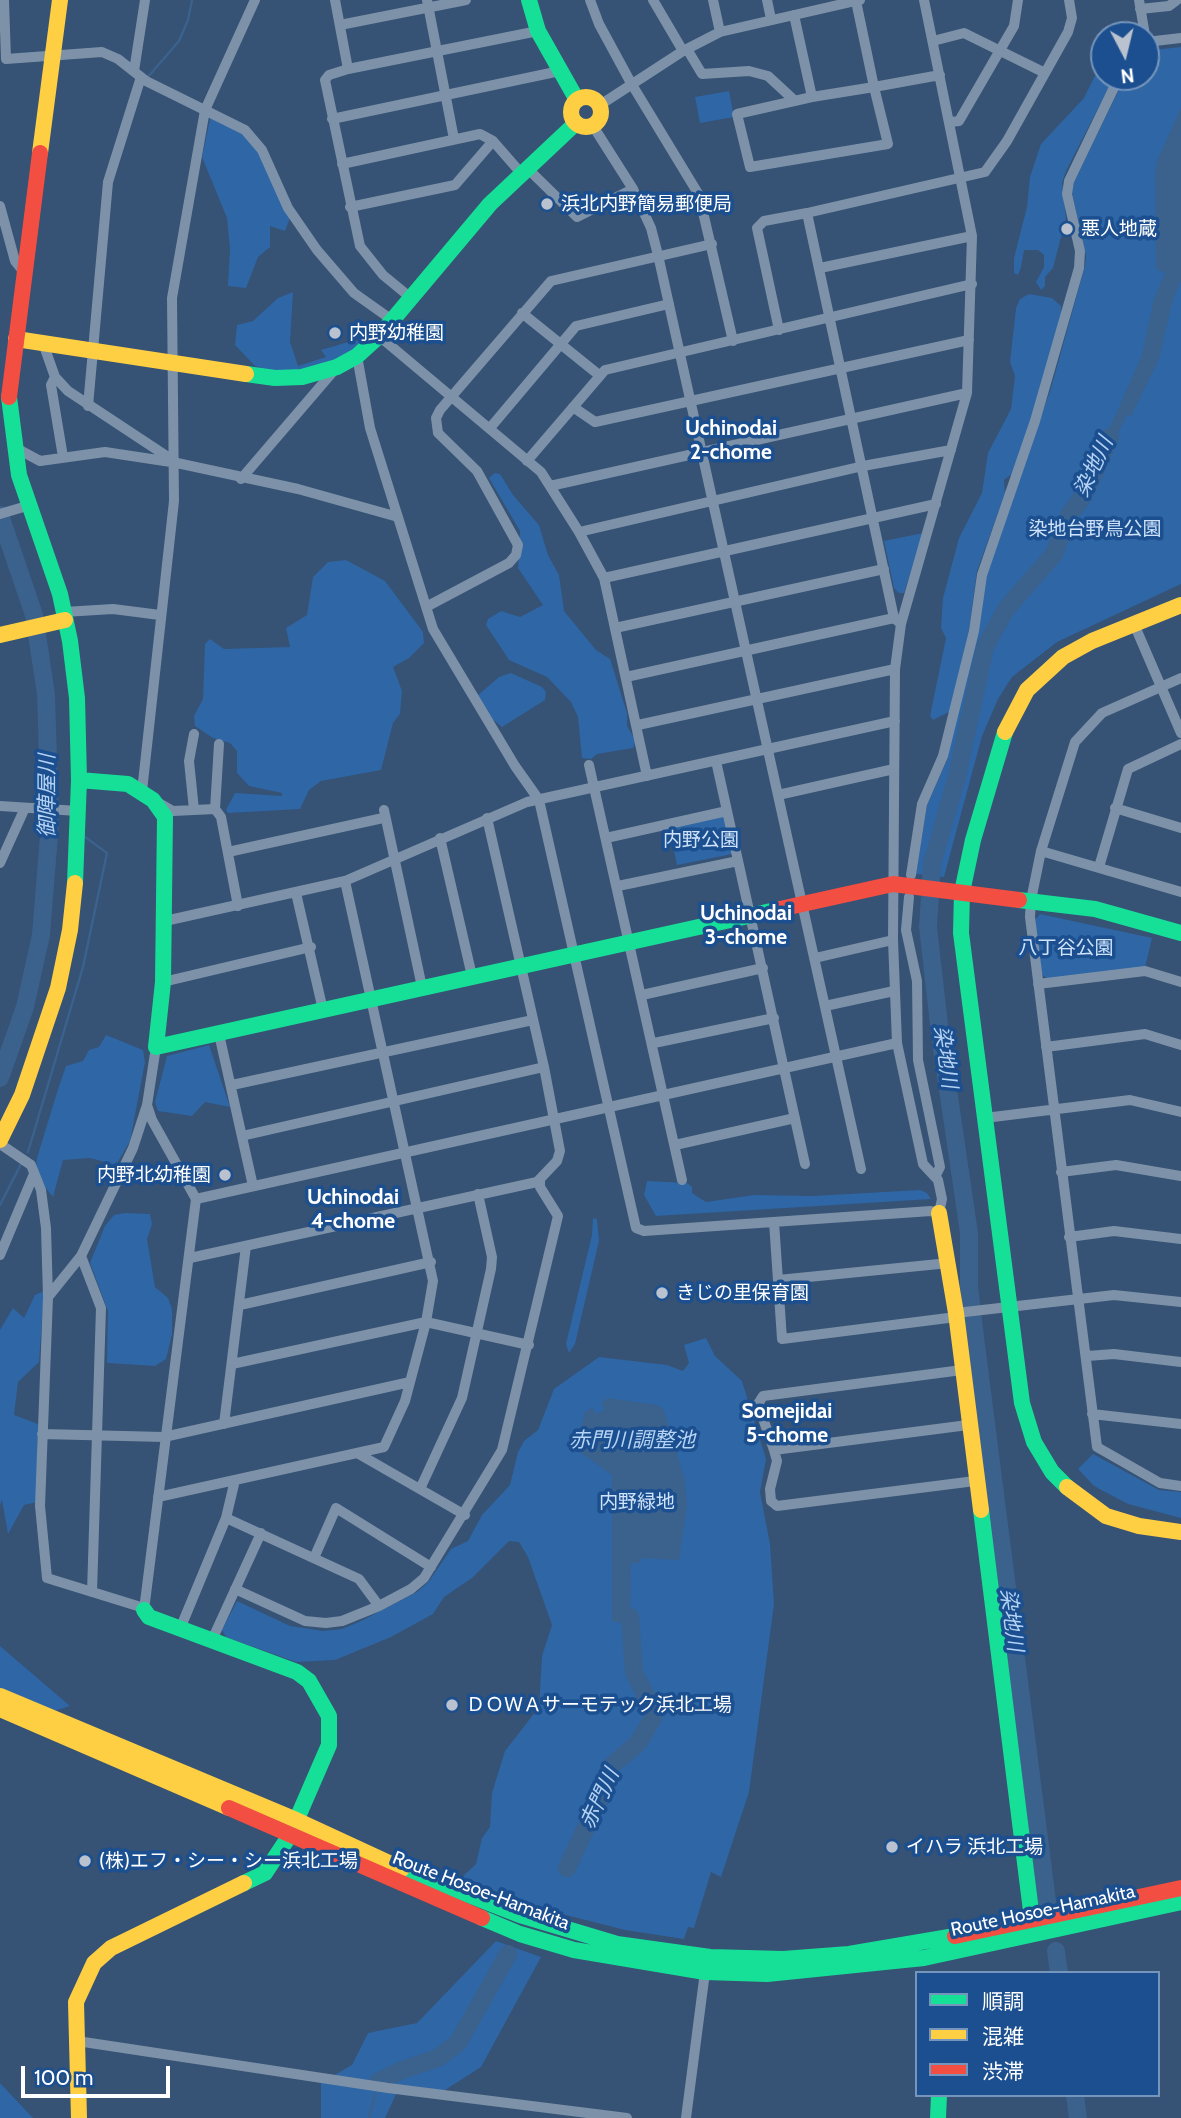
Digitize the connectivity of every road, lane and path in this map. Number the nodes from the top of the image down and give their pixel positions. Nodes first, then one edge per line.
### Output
1 (4, 0) edge
2 (60, 0) edge
3 (145, 0) edge
4 (255, 0) edge
5 (335, 0) edge
6 (466, 0) edge
7 (529, 0) edge
8 (590, 0) edge
9 (653, 0) edge
10 (713, 0) edge
11 (767, 0) edge
12 (858, 0) edge
13 (924, 0) edge
14 (1018, 0) edge
15 (1069, 0) edge
16 (1177, 0) edge
17 (428, 4) edge
18 (821, 4) edge
19 (1139, 4) edge
20 (794, 15) junction
21 (771, 19) junction
22 (340, 25) junction
23 (538, 31) junction
24 (720, 32) junction
25 (1181, 38) edge
26 (933, 41) junction
27 (1160, 42) edge
28 (2, 48) edge
29 (685, 50) junction
30 (1000, 51) junction
31 (437, 52) junction
32 (54, 56) junction
33 (348, 69) junction
34 (560, 71) junction
35 (1045, 73) junction
36 (137, 74) junction
37 (940, 75) junction
38 (631, 83) junction
39 (874, 87) junction
40 (1112, 91) edge
41 (447, 96) junction
42 (811, 97) junction
43 (577, 100) junction
44 (795, 101) junction
45 (600, 105) junction
46 (205, 110) junction
47 (332, 119) junction
48 (951, 122) junction
49 (576, 123) junction
50 (593, 126) junction
51 (454, 139) junction
52 (493, 141) junction
53 (342, 164) junction
54 (523, 169) junction
55 (962, 178) junction
56 (633, 189) junction
57 (0, 206) edge
58 (350, 207) junction
59 (807, 213) junction
60 (972, 236) junction
61 (712, 244) junction
62 (658, 255) junction
63 (820, 268) junction
64 (24, 272) junction
65 (972, 284) junction
66 (411, 298) junction
67 (669, 304) junction
68 (522, 313) junction
69 (392, 320) junction
70 (830, 320) junction
71 (779, 330) junction
72 (379, 336) junction
73 (16, 339) junction
74 (969, 340) junction
75 (733, 341) junction
76 (43, 343) junction
77 (561, 344) junction
78 (93, 350) junction
79 (680, 352) junction
80 (357, 356) junction
81 (171, 362) junction
82 (337, 367) junction
83 (841, 368) junction
84 (599, 375) junction
85 (55, 377) junction
86 (967, 393) junction
87 (452, 395) junction
88 (690, 402) junction
89 (88, 406) junction
90 (573, 407) junction
91 (851, 417) junction
92 (490, 428) junction
93 (133, 435) junction
94 (14, 447) junction
95 (951, 450) junction
96 (700, 451) junction
97 (123, 453) junction
98 (63, 457) junction
99 (172, 461) junction
100 (527, 461) junction
101 (863, 466) junction
102 (241, 479) junction
103 (550, 486) junction
104 (713, 499) junction
105 (936, 504) junction
106 (23, 507) junction
107 (0, 514) edge
108 (873, 516) junction
109 (398, 517) junction
110 (579, 532) junction
111 (723, 551) junction
112 (884, 569) junction
113 (604, 578) junction
114 (889, 589) junction
115 (734, 600) junction
116 (906, 603) junction
117 (1181, 606) edge
118 (426, 607) junction
119 (160, 615) junction
120 (62, 618) junction
121 (897, 621) junction
122 (1134, 624) junction
123 (615, 628) junction
124 (0, 635) edge
125 (745, 651) junction
126 (895, 669) junction
127 (626, 677) junction
128 (1181, 678) edge
129 (1161, 686) junction
130 (757, 698) junction
131 (895, 721) junction
132 (638, 725) junction
133 (1181, 733) edge
134 (194, 734) dead end
135 (219, 744) dead end
136 (1181, 744) edge
137 (767, 750) junction
138 (716, 761) junction
139 (589, 765) dead end
140 (894, 769) junction
141 (647, 776) junction
142 (79, 780) junction
143 (594, 788) junction
144 (148, 795) junction
145 (778, 795) junction
146 (539, 800) junction
147 (0, 806) edge
148 (1115, 808) junction
149 (215, 809) junction
150 (29, 810) junction
151 (194, 810) junction
152 (73, 811) junction
153 (727, 811) junction
154 (487, 818) junction
155 (1181, 828) edge
156 (440, 838) junction
157 (606, 838) junction
158 (1041, 851) junction
159 (228, 852) junction
160 (394, 858) junction
161 (738, 861) junction
162 (0, 863) edge
163 (1100, 867) junction
164 (345, 881) junction
165 (893, 884) junction
166 (618, 886) junction
167 (912, 886) junction
168 (296, 892) junction
169 (962, 892) junction
170 (1181, 892) edge
171 (1031, 900) junction
172 (802, 902) junction
173 (238, 906) junction
174 (751, 913) junction
175 (165, 921) junction
176 (1181, 933) edge
177 (893, 940) junction
178 (630, 941) junction
179 (311, 947) junction
180 (573, 953) junction
181 (814, 958) junction
182 (520, 966) junction
183 (763, 968) junction
184 (472, 976) junction
185 (163, 982) junction
186 (1181, 982) edge
187 (1038, 985) junction
188 (422, 987) junction
189 (894, 991) junction
190 (642, 995) junction
191 (373, 999) junction
192 (825, 1006) junction
193 (323, 1010) junction
194 (774, 1018) junction
195 (533, 1020) junction
196 (219, 1034) junction
197 (654, 1043) junction
198 (897, 1043) junction
199 (1181, 1045) edge
200 (156, 1047) junction
201 (1046, 1047) junction
202 (384, 1052) junction
203 (836, 1057) junction
204 (544, 1067) junction
205 (784, 1069) junction
206 (232, 1086) junction
207 (665, 1095) junction
208 (395, 1100) junction
209 (147, 1105) junction
210 (607, 1107) junction
211 (1053, 1109) junction
212 (1181, 1112) edge
213 (795, 1118) junction
214 (985, 1118) junction
215 (554, 1119) junction
216 (242, 1136) junction
217 (0, 1142) edge
218 (675, 1145) junction
219 (407, 1151) junction
220 (805, 1164) dead end
221 (861, 1169) dead end
222 (1061, 1172) junction
223 (34, 1174) junction
224 (1181, 1176) edge
225 (935, 1177) junction
226 (682, 1180) dead end
227 (253, 1186) junction
228 (542, 1187) junction
229 (478, 1194) junction
230 (196, 1199) junction
231 (419, 1207) junction
232 (939, 1213) junction
233 (774, 1222) junction
234 (1069, 1237) junction
235 (1181, 1239) edge
236 (246, 1246) junction
237 (1, 1252) edge
238 (81, 1255) junction
239 (190, 1258) junction
240 (430, 1262) junction
241 (948, 1263) junction
242 (778, 1280) junction
243 (48, 1297) junction
244 (1077, 1299) junction
245 (1181, 1302) edge
246 (240, 1305) junction
247 (1010, 1307) junction
248 (959, 1314) junction
249 (426, 1322) junction
250 (478, 1333) junction
251 (528, 1345) junction
252 (1087, 1356) junction
253 (1181, 1362) edge
254 (232, 1364) junction
255 (962, 1370) junction
256 (410, 1382) junction
257 (1093, 1414) junction
258 (224, 1424) junction
259 (968, 1424) junction
260 (1181, 1424) edge
261 (42, 1434) junction
262 (97, 1435) junction
263 (164, 1437) junction
264 (384, 1447) junction
265 (774, 1450) junction
266 (357, 1453) junction
267 (374, 1464) junction
268 (235, 1480) junction
269 (975, 1481) junction
270 (1181, 1486) edge
271 (420, 1489) junction
272 (158, 1497) junction
273 (465, 1515) junction
274 (226, 1518) junction
275 (1181, 1532) edge
276 (261, 1533) junction
277 (314, 1558) junction
278 (431, 1567) junction
279 (235, 1589) junction
280 (92, 1592) junction
281 (379, 1606) junction
282 (144, 1609) junction
283 (180, 1629) junction
284 (212, 1640) junction
285 (0, 1696) edge
286 (0, 1709) edge
287 (293, 1827) junction
288 (1181, 1888) edge
289 (1181, 1902) edge
290 (1047, 1922) junction
291 (925, 1966) edge
292 (705, 1972) junction
293 (77, 2041) junction
294 (939, 2097) edge
295 (79, 2118) edge
296 (627, 2118) edge
297 (686, 2118) edge
298 (938, 2118) edge

1 - 28 street
2 - 32 street
3 - 36 street
4 - 46 street
5 - 22 street
6 - 17 street
7 - 23 street
8 - 38 street
9 - 29 street
10 - 24 street
11 - 21 street
12 - 18 street
12 - 39 street
13 - 26 street
14 - 30 street
15 - 35 street
16 - 19 street
17 - 22 street
17 - 31 street
18 - 20 street
20 - 21 street
20 - 42 street
21 - 24 street
22 - 33 street
23 - 31 street
23 - 34 street
24 - 29 street
25 - 27 street
26 - 30 street
26 - 37 street
28 - 32 street
29 - 38 street
29 - 44 street
30 - 35 street
30 - 48 street
31 - 33 street
31 - 41 street
32 - 36 street
32 - 64 street
33 - 47 street
34 - 41 street
34 - 43 street
35 - 55 street
36 - 46 street
36 - 78 street
37 - 39 street
37 - 48 street
38 - 45 street
38 - 61 street
39 - 42 street
39 - 44 street
40 - 167 street
41 - 47 street
41 - 51 street
42 - 44 street
43 - 45 street
43 - 49 street
45 - 50 street
46 - 69 street
46 - 81 street
47 - 53 street
48 - 55 street
49 - 50 street
49 - 54 street
50 - 56 street
51 - 52 street
51 - 53 street
52 - 54 street
52 - 58 street
53 - 58 street
54 - 56 street
54 - 66 street
55 - 59 street
55 - 60 street
56 - 62 street
57 - 64 street
58 - 66 street
59 - 63 street
59 - 71 street
60 - 63 street
60 - 65 street
61 - 62 street
61 - 75 street
62 - 67 street
62 - 68 street
63 - 70 street
64 - 73 street
65 - 70 street
65 - 74 street
66 - 69 street
67 - 77 street
67 - 79 street
68 - 77 street
68 - 87 street
69 - 72 street
70 - 71 street
70 - 83 street
71 - 75 street
72 - 80 street
72 - 87 street
73 - 76 street
73 - 94 street
74 - 83 street
74 - 86 street
75 - 79 street
76 - 78 street
76 - 85 street
77 - 84 street
77 - 92 street
78 - 81 street
78 - 89 street
79 - 84 street
79 - 88 street
80 - 82 street
80 - 109 street
81 - 82 street
81 - 99 street
82 - 102 street
83 - 88 street
83 - 91 street
84 - 90 street
85 - 89 street
85 - 98 street
86 - 91 street
86 - 95 street
87 - 92 street
87 - 118 street
88 - 90 street
88 - 96 street
89 - 93 street
90 - 100 street
91 - 96 street
91 - 101 street
92 - 100 street
93 - 97 street
93 - 99 street
94 - 98 street
94 - 106 street
95 - 101 street
95 - 105 street
96 - 103 street
96 - 104 street
97 - 98 street
97 - 99 street
99 - 102 street
99 - 119 street
100 - 103 street
101 - 104 street
101 - 108 street
102 - 109 street
103 - 110 street
104 - 110 street
104 - 111 street
105 - 108 street
105 - 116 street
106 - 107 street
106 - 120 street
108 - 111 street
108 - 112 street
109 - 118 street
110 - 113 street
111 - 113 street
111 - 115 street
112 - 114 street
112 - 115 street
113 - 123 street
114 - 116 street
114 - 121 street
115 - 123 street
115 - 125 street
116 - 121 street
117 - 122 street
118 - 146 street
119 - 120 street
119 - 144 street
120 - 124 street
120 - 142 street
121 - 125 street
121 - 126 street
122 - 129 street
122 - 169 street
123 - 127 street
125 - 127 street
125 - 130 street
126 - 130 street
126 - 131 street
127 - 132 street
128 - 129 street
129 - 133 street
129 - 158 street
130 - 132 street
130 - 137 street
131 - 137 street
131 - 140 street
132 - 141 street
134 - 151 street
135 - 149 street
136 - 148 street
137 - 138 street
137 - 145 street
138 - 141 street
138 - 153 street
139 - 143 street
140 - 145 street
140 - 165 street
141 - 143 street
142 - 144 street
142 - 152 street
143 - 146 street
143 - 157 street
144 - 151 street
144 - 175 street
145 - 172 street
146 - 154 street
146 - 180 street
147 - 150 street
148 - 155 street
148 - 163 street
149 - 151 street
149 - 159 street
150 - 152 street
150 - 162 street
152 - 217 street
153 - 157 street
153 - 161 street
154 - 156 street
154 - 182 street
156 - 160 street
156 - 184 street
157 - 166 street
158 - 163 street
158 - 171 street
159 - 160 street
159 - 173 street
160 - 164 street
160 - 188 street
161 - 166 street
161 - 174 street
163 - 170 street
164 - 168 street
164 - 191 street
165 - 167 street
165 - 172 street
165 - 177 street
166 - 178 street
167 - 169 street
167 - 225 street
168 - 173 street
168 - 179 street
169 - 171 street
169 - 214 street
171 - 176 street
171 - 187 street
172 - 174 street
172 - 181 street
173 - 175 street
174 - 178 street
174 - 183 street
175 - 185 street
177 - 181 street
177 - 189 street
178 - 180 street
178 - 190 street
179 - 185 street
179 - 193 street
180 - 182 street
180 - 210 street
181 - 192 street
182 - 184 street
182 - 195 street
183 - 190 street
183 - 194 street
184 - 188 street
185 - 200 street
186 - 187 street
187 - 201 street
188 - 191 street
189 - 192 street
189 - 198 street
190 - 197 street
191 - 193 street
191 - 202 street
192 - 203 street
193 - 196 street
194 - 197 street
194 - 205 street
195 - 202 street
195 - 204 street
196 - 200 street
196 - 206 street
197 - 207 street
198 - 203 street
198 - 225 street
199 - 201 street
200 - 209 street
201 - 211 street
202 - 206 street
202 - 208 street
203 - 205 street
203 - 221 street
204 - 208 street
204 - 215 street
205 - 207 street
205 - 213 street
206 - 216 street
207 - 210 street
207 - 218 street
208 - 216 street
208 - 219 street
209 - 230 street
209 - 238 street
210 - 215 street
210 - 233 street
211 - 212 street
211 - 214 street
211 - 222 street
213 - 218 street
213 - 220 street
214 - 247 street
215 - 219 street
215 - 228 street
216 - 227 street
217 - 223 street
218 - 226 street
219 - 227 street
219 - 231 street
222 - 224 street
222 - 234 street
223 - 237 street
223 - 243 street
225 - 232 street
227 - 230 street
228 - 229 street
228 - 251 street
229 - 231 street
229 - 250 street
230 - 239 street
231 - 236 street
231 - 240 street
232 - 233 street
232 - 241 street
233 - 242 street
234 - 235 street
234 - 244 street
236 - 239 street
236 - 246 street
238 - 243 street
238 - 262 street
239 - 263 street
240 - 246 street
240 - 249 street
241 - 242 street
241 - 248 street
242 - 248 street
243 - 261 street
244 - 245 street
244 - 247 street
244 - 252 street
246 - 254 street
247 - 248 street
247 - 275 street
248 - 255 street
249 - 250 street
249 - 254 street
249 - 256 street
250 - 251 street
250 - 271 street
251 - 273 street
252 - 253 street
252 - 257 street
254 - 258 street
255 - 259 street
255 - 265 street
256 - 258 street
256 - 264 street
257 - 260 street
257 - 270 street
258 - 263 street
259 - 265 street
259 - 269 street
261 - 262 street
261 - 280 street
262 - 263 street
262 - 280 street
263 - 272 street
264 - 266 street
264 - 267 street
265 - 269 street
266 - 267 street
266 - 268 street
267 - 271 street
268 - 272 street
268 - 274 street
269 - 290 street
271 - 273 street
272 - 282 street
273 - 278 street
274 - 276 street
274 - 283 street
276 - 277 street
276 - 279 street
277 - 278 street
277 - 281 street
278 - 281 street
279 - 281 street
279 - 284 street
280 - 282 street
282 - 283 street
283 - 284 street
284 - 287 street
285 - 287 street, Route Hosoe-Hamakita
286 - 287 street, Route Hosoe-Hamakita
287 - 290 street, Route Hosoe-Hamakita
287 - 292 street, Route Hosoe-Hamakita
287 - 293 street
288 - 290 street, Route Hosoe-Hamakita
289 - 290 street, Route Hosoe-Hamakita
290 - 291 street, Route Hosoe-Hamakita
291 - 292 street, Route Hosoe-Hamakita
292 - 297 street
293 - 295 street
293 - 296 street
294 - 298 street

